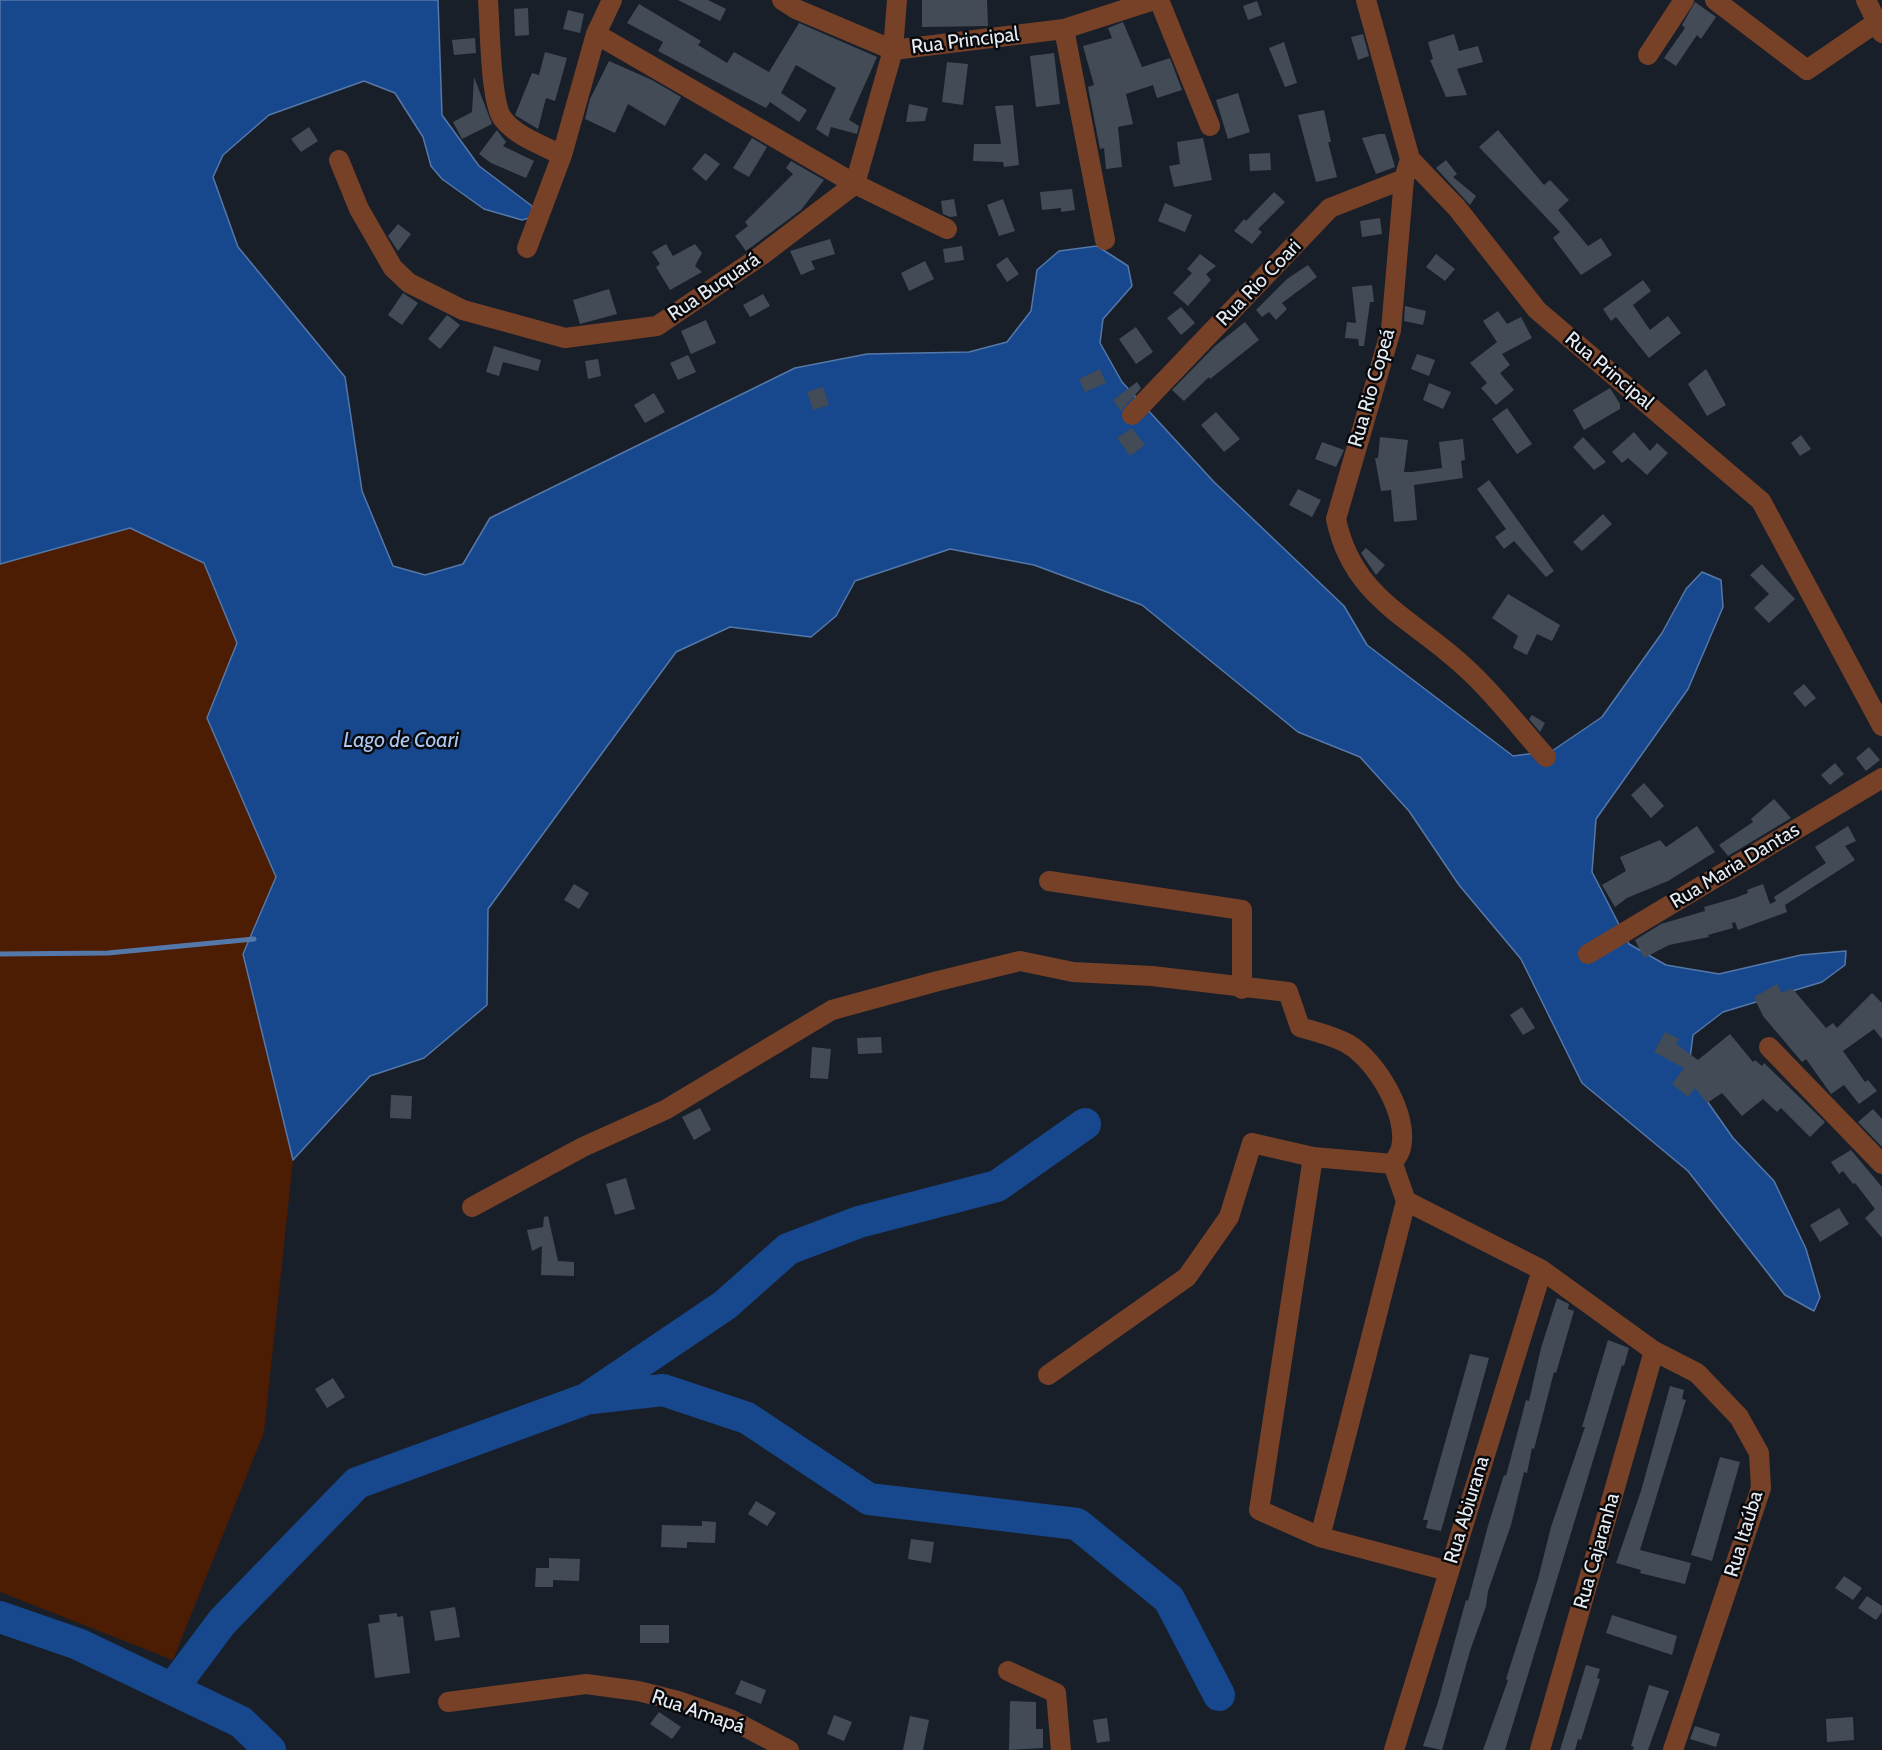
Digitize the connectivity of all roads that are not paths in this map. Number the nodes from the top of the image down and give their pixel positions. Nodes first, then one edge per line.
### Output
1 (488, 0) edge
2 (612, 0) edge
3 (782, 0) edge
4 (897, 0) edge
5 (1154, 0) edge
6 (1159, 0) edge
7 (1366, 0) edge
8 (1684, 0) edge
9 (1715, 0) edge
10 (1866, 0) edge
11 (1879, 28) edge
12 (1064, 29) junction
13 (596, 34) junction
14 (893, 50) junction
15 (1648, 56) dead end
16 (1210, 126) dead end
17 (562, 155) junction
18 (1410, 159) junction
19 (339, 160) dead end
20 (1404, 179) junction
21 (855, 183) junction
22 (947, 229) dead end
23 (1105, 240) dead end
24 (528, 248) dead end
25 (1132, 415) dead end
26 (1882, 726) edge
27 (1546, 757) dead end
28 (1882, 778) edge
29 (1049, 881) dead end
30 (1588, 954) dead end
31 (1242, 989) junction
32 (1769, 1047) dead end
33 (1312, 1157) junction
34 (1393, 1164) junction
35 (1882, 1164) edge
36 (1406, 1201) junction
37 (472, 1207) dead end
38 (1542, 1270) junction
39 (1654, 1351) junction
40 (1048, 1375) dead end
41 (1320, 1537) junction
42 (1448, 1571) junction
43 (1008, 1671) dead end
44 (448, 1702) dead end
45 (789, 1750) edge
46 (1061, 1750) edge
47 (1394, 1750) edge
48 (1540, 1750) edge
49 (1673, 1750) edge

1 - 17 street
2 - 13 street
3 - 14 street, Rua Principal
4 - 14 street
5 - 12 street, Rua Principal
6 - 16 street
7 - 18 street, Rua Principal
8 - 15 street
9 - 11 street
10 - 11 street
12 - 14 street, Rua Principal
12 - 23 street
13 - 17 street
13 - 21 street
14 - 21 street
17 - 24 street
18 - 20 street, Rua Rio Copeá
18 - 26 street, Rua Principal
19 - 21 street, Rua Buquará
20 - 25 street, Rua Rio Coari
20 - 27 street, Rua Rio Copeá
21 - 22 street
28 - 30 street, Rua Maria Dantas
29 - 31 street
31 - 34 street
31 - 37 street
32 - 35 street
33 - 34 street
33 - 40 street
33 - 41 street
34 - 36 street
36 - 38 street, Rua Itaúba
36 - 41 street
38 - 39 street, Rua Itaúba
38 - 42 street, Rua Abiurana
39 - 48 street, Rua Cajaranha
39 - 49 street, Rua Itaúba
41 - 42 street
42 - 47 street, Rua Abiurana
43 - 46 street
44 - 45 street, Rua Amapá

